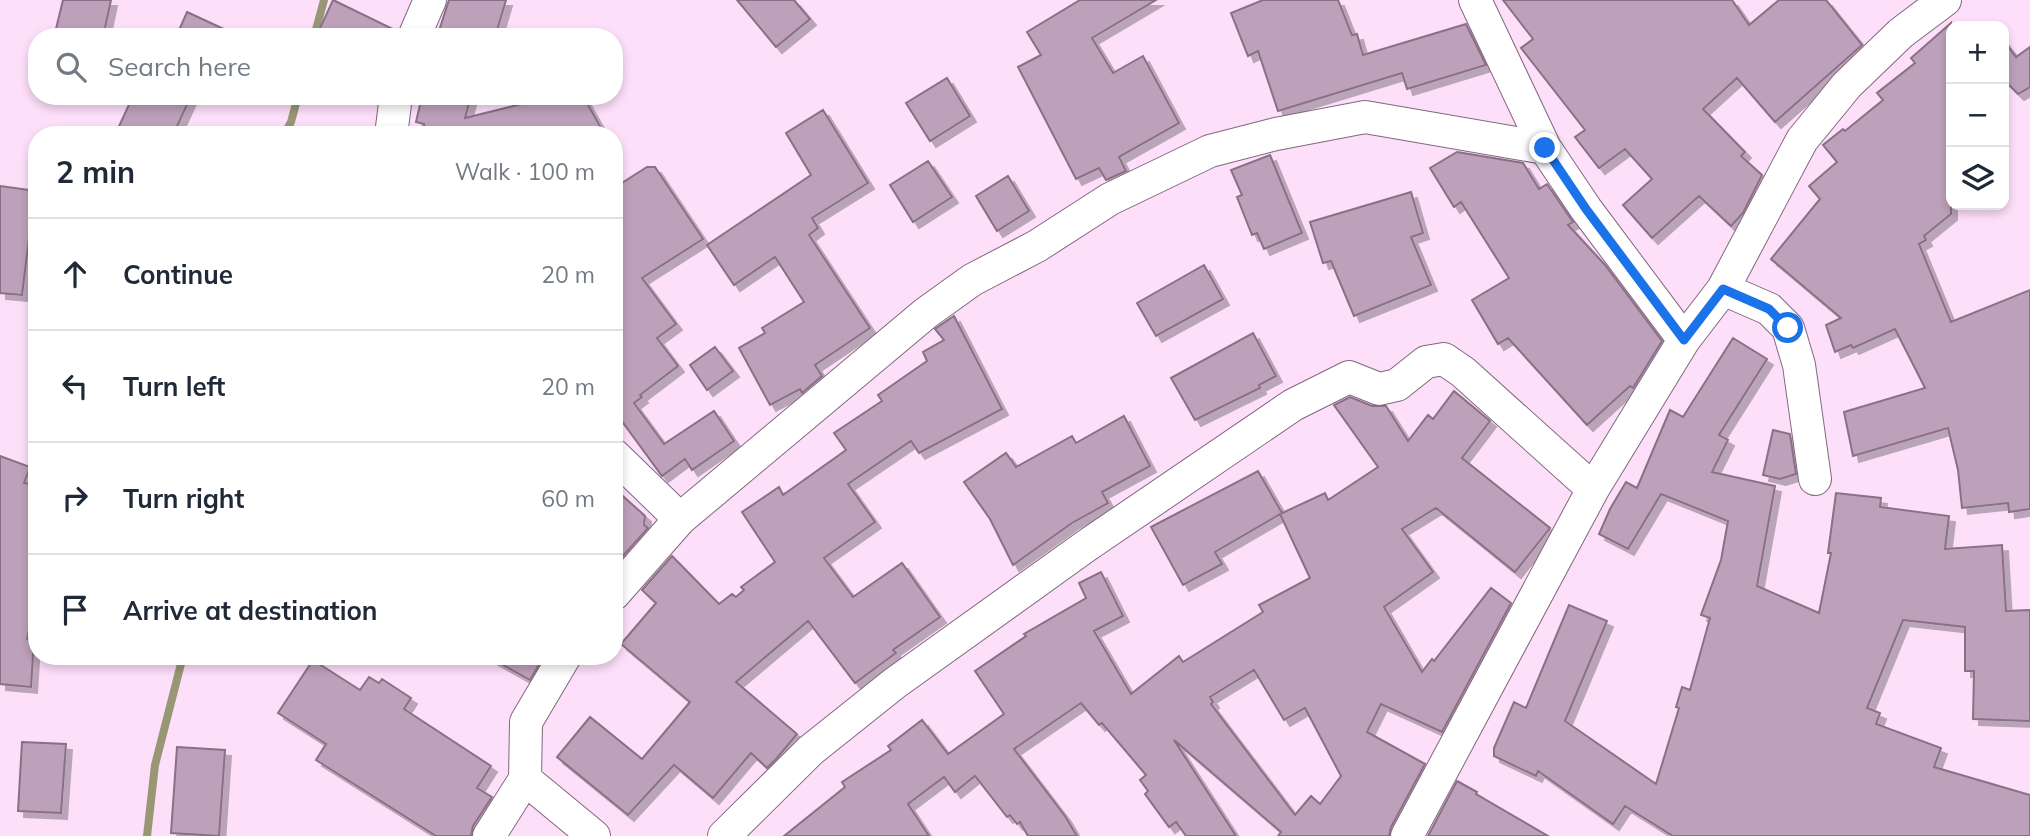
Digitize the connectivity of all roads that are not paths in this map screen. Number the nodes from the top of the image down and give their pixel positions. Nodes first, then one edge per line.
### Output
1 (430, 0) edge
2 (1475, 0) edge
3 (1945, 0) edge
4 (418, 28) edge
5 (395, 105) edge
6 (392, 126) edge
7 (1545, 148) junction
8 (1723, 289) junction
9 (1684, 340) junction
10 (623, 464) edge
11 (1815, 479) dead end
12 (1593, 489) junction
13 (680, 519) junction
14 (623, 584) edge
15 (560, 665) edge
16 (525, 779) junction
17 (489, 836) edge
18 (594, 836) edge
19 (724, 836) edge
20 (1407, 836) edge

1 - 4 street
2 - 7 street
3 - 8 street
5 - 6 street
7 - 9 street
7 - 13 street
8 - 9 street
8 - 11 street
9 - 12 street
10 - 13 street
12 - 19 street
12 - 20 street
13 - 14 street
15 - 16 street
16 - 17 street
16 - 18 street

